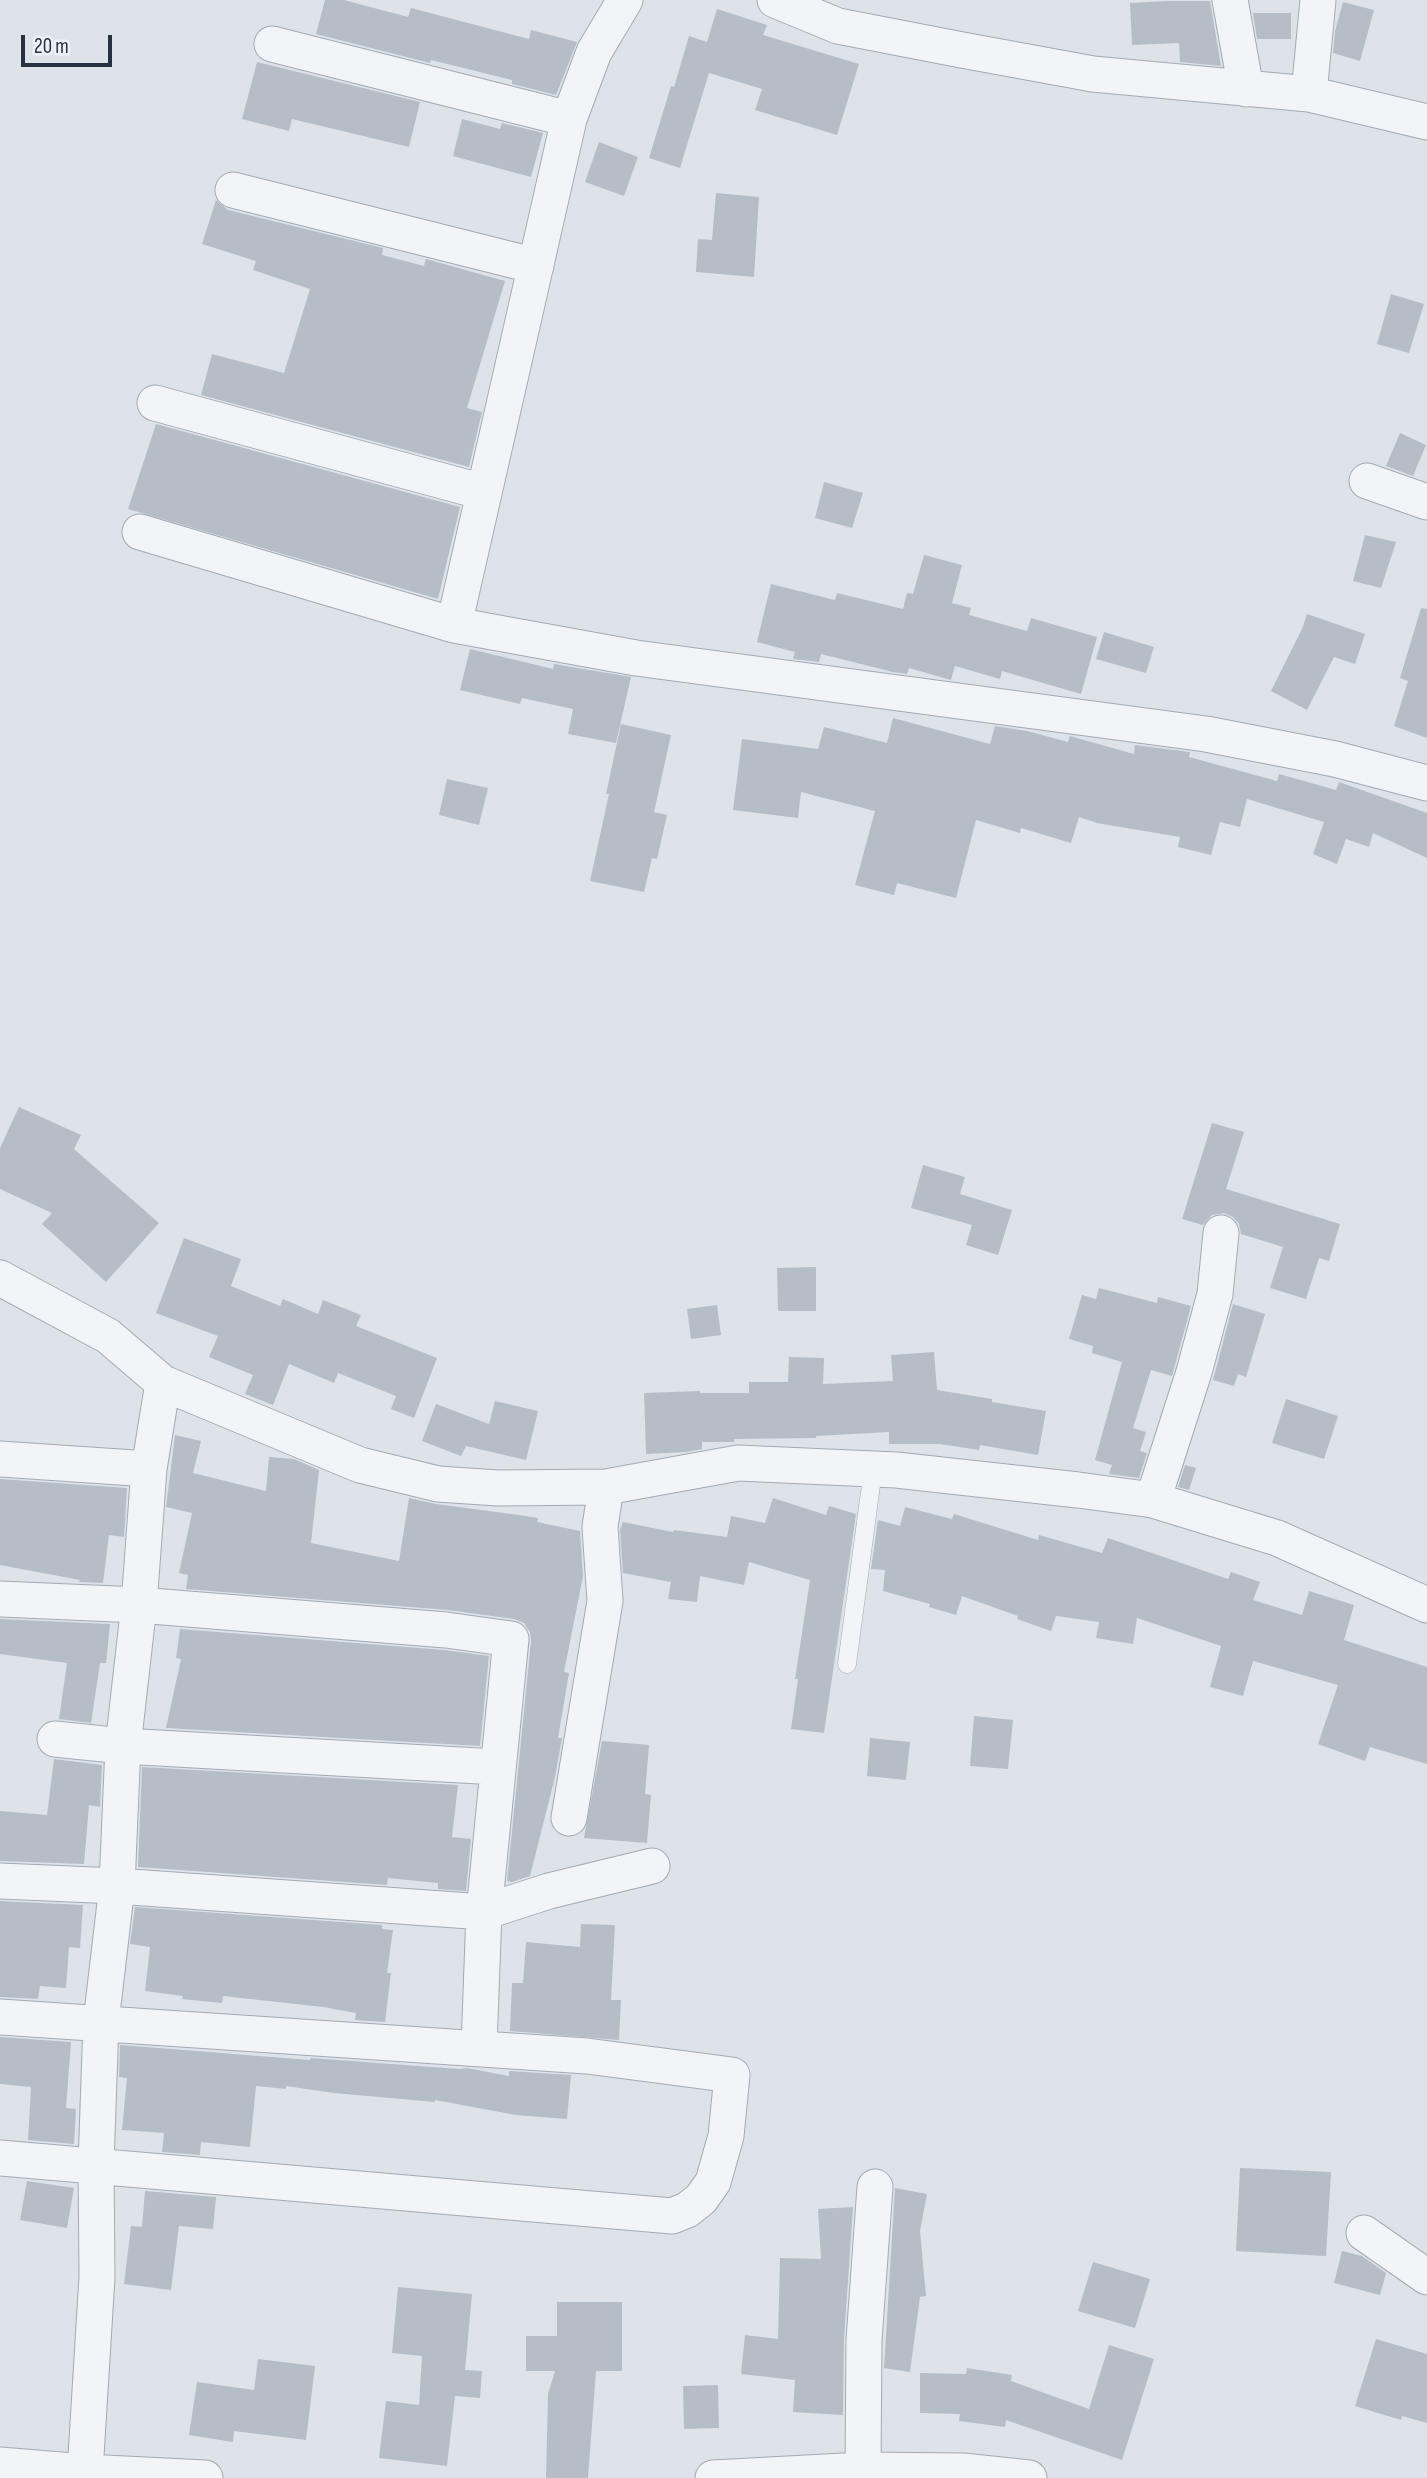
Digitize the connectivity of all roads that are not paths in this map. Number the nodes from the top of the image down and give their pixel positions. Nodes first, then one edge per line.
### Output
1 (625, 0) edge
2 (775, 0) edge
3 (1230, 0) edge
4 (1318, 0) edge
5 (272, 44) dead end
6 (1246, 89) junction
7 (1309, 94) junction
8 (569, 120) junction
9 (1427, 122) edge
10 (233, 190) dead end
11 (536, 266) junction
12 (155, 404) dead end
13 (1367, 481) dead end
14 (483, 492) junction
15 (1427, 502) edge
16 (141, 532) dead end
17 (454, 625) junction
18 (1427, 783) edge
19 (1221, 1233) dead end
20 (0, 1278) edge
21 (163, 1383) junction
22 (0, 1459) edge
23 (149, 1469) junction
24 (873, 1470) junction
25 (606, 1487) junction
26 (1153, 1500) junction
27 (0, 1599) edge
28 (139, 1605) junction
29 (1427, 1605) edge
30 (847, 1664) dead end
31 (55, 1739) dead end
32 (123, 1746) junction
33 (497, 1766) junction
34 (569, 1818) dead end
35 (652, 1866) dead end
36 (0, 1881) edge
37 (117, 1885) junction
38 (484, 1912) junction
39 (0, 2017) edge
40 (101, 2022) junction
41 (478, 2047) junction
42 (0, 2158) edge
43 (96, 2165) junction
44 (875, 2187) dead end
45 (1363, 2233) dead end
46 (1427, 2277) edge
47 (0, 2465) edge
48 (863, 2470) junction
49 (85, 2472) junction
50 (923, 2474) edge
51 (166, 2476) edge
52 (205, 2478) edge
53 (713, 2478) edge
54 (1023, 2478) edge

1 - 8 street
2 - 6 street
3 - 6 street
4 - 7 street
5 - 8 street
6 - 7 street
7 - 9 street
8 - 11 street
10 - 11 street
11 - 14 street
12 - 14 street
13 - 15 street
14 - 17 street
16 - 17 street
17 - 18 street
19 - 26 street
20 - 21 street
21 - 23 street
21 - 25 street
22 - 23 street
23 - 28 street
24 - 25 street
24 - 26 street
24 - 30 lane
25 - 34 street
26 - 29 street
27 - 28 street
28 - 32 street
28 - 33 street
31 - 32 street
32 - 33 street
32 - 37 street
33 - 38 street
35 - 38 street
36 - 37 street
37 - 38 street
37 - 40 street
38 - 41 street
39 - 40 street
40 - 41 street
40 - 43 street
41 - 43 street
42 - 43 street
43 - 49 street
44 - 48 street
45 - 46 street
47 - 49 street
48 - 50 street
48 - 53 street
49 - 51 street
50 - 54 street
51 - 52 street

